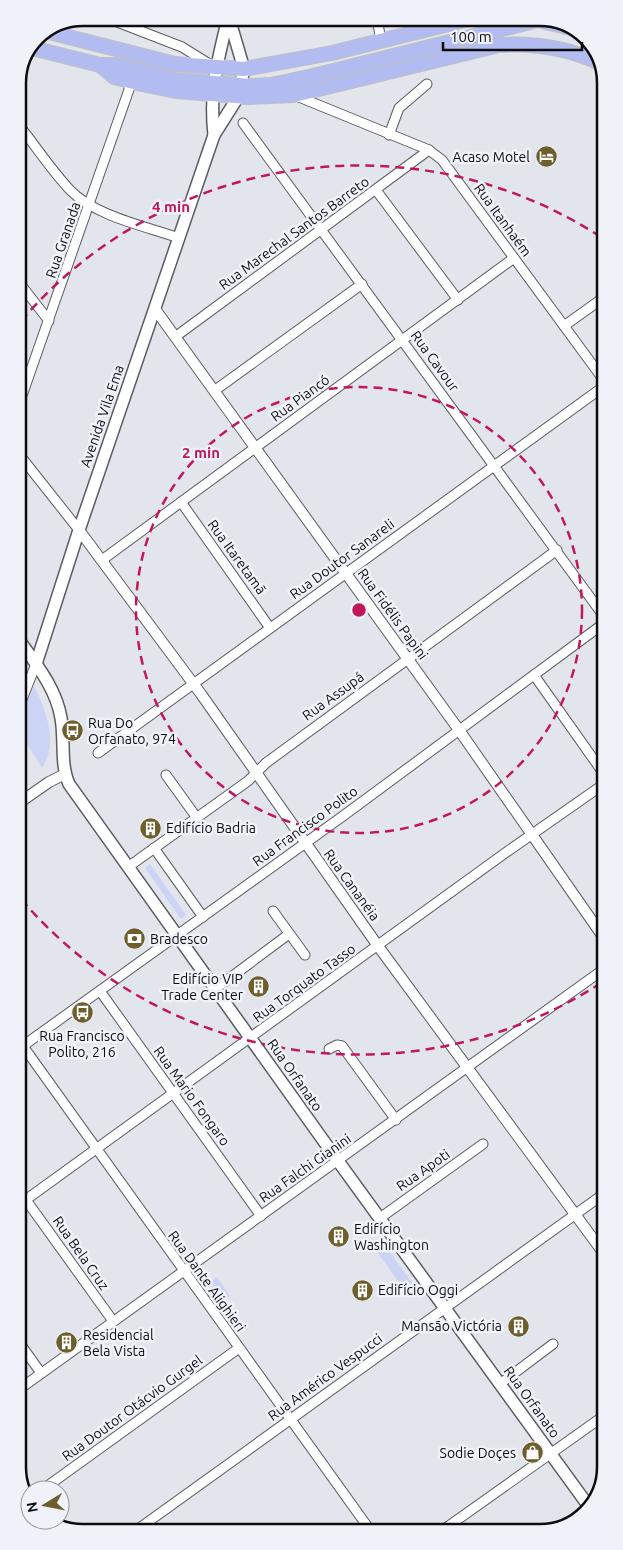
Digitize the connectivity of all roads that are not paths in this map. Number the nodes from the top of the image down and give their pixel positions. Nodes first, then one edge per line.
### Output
1 (128, 26) edge
2 (139, 26) edge
3 (226, 26) edge
4 (231, 26) edge
5 (378, 26) edge
6 (440, 26) edge
7 (514, 26) edge
8 (139, 30) junction
9 (56, 34) edge
10 (381, 41) junction
11 (38, 49) edge
12 (591, 60) edge
13 (100, 65) junction
14 (215, 68) junction
15 (244, 69) junction
16 (132, 81) junction
17 (427, 84) dead end
18 (212, 89) junction
19 (239, 91) junction
20 (294, 95) junction
21 (243, 123) dead end
22 (26, 134) edge
23 (214, 135) junction
24 (389, 135) junction
25 (429, 150) junction
26 (376, 190) junction
27 (89, 205) junction
28 (322, 230) junction
29 (179, 238) junction
30 (514, 258) junction
31 (362, 284) junction
32 (26, 291) edge
33 (458, 300) junction
34 (597, 302) edge
35 (155, 309) junction
36 (49, 321) junction
37 (564, 326) junction
38 (175, 337) junction
39 (403, 340) junction
40 (597, 371) edge
41 (26, 385) edge
42 (214, 391) junction
43 (597, 391) edge
44 (256, 446) junction
45 (26, 463) edge
46 (494, 465) junction
47 (180, 502) junction
48 (79, 530) junction
49 (557, 550) junction
50 (102, 560) junction
51 (346, 573) junction
52 (597, 607) edge
53 (270, 628) junction
54 (597, 629) edge
55 (26, 650) edge
56 (29, 654) junction
57 (26, 656) edge
58 (407, 658) junction
59 (36, 664) junction
60 (534, 674) junction
61 (194, 684) junction
62 (26, 689) edge
63 (459, 730) junction
64 (98, 753) dead end
65 (597, 764) edge
66 (65, 774) junction
67 (256, 774) junction
68 (166, 775) dead end
69 (597, 789) edge
70 (26, 798) edge
71 (197, 818) junction
72 (532, 834) junction
73 (305, 843) junction
74 (154, 848) junction
75 (128, 867) junction
76 (273, 910) dead end
77 (203, 917) junction
78 (597, 928) edge
79 (289, 934) junction
80 (177, 935) junction
81 (378, 946) junction
82 (305, 955) dead end
83 (597, 974) edge
84 (216, 989) junction
85 (100, 991) junction
86 (251, 1039) junction
87 (26, 1043) edge
88 (329, 1049) dead end
89 (26, 1054) edge
90 (469, 1067) junction
91 (173, 1094) junction
92 (396, 1120) junction
93 (483, 1144) dead end
94 (97, 1149) junction
95 (338, 1161) junction
96 (597, 1199) edge
97 (26, 1200) edge
98 (26, 1206) edge
99 (575, 1214) junction
100 (261, 1216) junction
101 (380, 1218) junction
102 (597, 1244) edge
103 (182, 1270) junction
104 (445, 1308) junction
105 (112, 1321) junction
106 (553, 1344) dead end
107 (238, 1348) junction
108 (26, 1352) edge
109 (41, 1373) junction
110 (26, 1384) edge
111 (500, 1384) junction
112 (290, 1419) junction
113 (597, 1421) edge
114 (551, 1454) junction
115 (56, 1480) edge
116 (585, 1501) edge
117 (145, 1524) edge
118 (366, 1524) edge
119 (452, 1524) edge

1 - 8 street
2 - 8 street
3 - 14 main road, Avenida Vila Ema
4 - 15 main road, Avenida Vila Ema
5 - 10 street
6 - 10 highway
7 - 19 highway, bridge
8 - 14 street
9 - 14 highway
10 - 15 highway
11 - 13 highway
12 - 20 highway
13 - 16 highway
13 - 18 highway
14 - 15 highway
14 - 18 main road, Avenida Vila Ema
15 - 19 main road, Avenida Vila Ema
16 - 18 highway
16 - 27 street, Rua Granada
17 - 24 street
18 - 19 highway
18 - 23 main road, Avenida Vila Ema
19 - 20 highway
19 - 23 main road, Avenida Vila Ema
20 - 24 street, Rua Itanhaém
21 - 28 street, Rua Cavour
22 - 27 street
23 - 29 main road, Avenida Vila Ema
24 - 25 street, Rua Itanhaém
25 - 26 street, Rua Marechal Santos Barreto
25 - 30 street, Rua Itanhaém
26 - 28 street, Rua Marechal Santos Barreto
26 - 33 street
27 - 29 street
27 - 36 street, Rua Granada
28 - 31 street, Rua Cavour
28 - 38 street, Rua Marechal Santos Barreto
29 - 35 main road, Avenida Vila Ema
30 - 33 street, Rua Piancó
30 - 37 street, Rua Itanhaém
31 - 39 street, Rua Cavour
31 - 42 street
32 - 36 street
33 - 39 street, Rua Piancó
34 - 37 street
35 - 38 street, Rua Fidélis Papini
35 - 48 main road, Avenida Vila Ema
36 - 41 street, Rua Granada
37 - 40 street, Rua Itanhaém
38 - 42 street, Rua Fidélis Papini
39 - 44 street, Rua Piancó
39 - 46 street, Rua Cavour
42 - 44 street, Rua Fidélis Papini
43 - 46 street, Rua Doutor Sanareli
44 - 47 street, Rua Piancó
44 - 51 street, Rua Fidélis Papini
45 - 48 street
46 - 49 street, Rua Cavour
46 - 51 street, Rua Doutor Sanareli
47 - 50 street, Rua Piancó
47 - 53 street, Rua Itaretamã
48 - 50 street, Rua Cananéia
48 - 59 main road, Avenida Vila Ema
49 - 52 street, Rua Cavour
49 - 58 street, Rua Assupá
50 - 61 street, Rua Cananéia
51 - 53 street, Rua Doutor Sanareli
51 - 58 street, Rua Fidélis Papini
53 - 61 street, Rua Doutor Sanareli
54 - 60 street, Rua Francisco Polito
55 - 56 main road, Rua Orfanato
56 - 57 street
56 - 59 main road, Rua Orfanato
58 - 63 street, Rua Fidélis Papini
58 - 67 street, Rua Assupá
59 - 62 street, Avenida Vila Ema
59 - 66 main road, Rua Orfanato
60 - 63 street, Rua Francisco Polito
60 - 65 street
61 - 64 street, Rua Doutor Sanareli
61 - 67 street, Rua Cananéia
63 - 72 street, Rua Fidélis Papini
63 - 73 street, Rua Francisco Polito
66 - 70 street
66 - 75 main road, Rua Orfanato
67 - 71 street, Rua Assupá
67 - 73 street, Rua Cananéia
68 - 71 street
69 - 72 street, Rua Torquato Tasso
71 - 74 street, Rua Assupá
72 - 78 street, Rua Fidélis Papini
72 - 81 street, Rua Torquato Tasso
73 - 77 street, Rua Francisco Polito
73 - 81 street, Rua Cananéia
74 - 75 street, Rua Assupá
74 - 77 street
75 - 80 main road, Rua Orfanato
76 - 79 street
77 - 80 street, Rua Francisco Polito
79 - 82 street
79 - 84 street
80 - 84 main road, Rua Orfanato
80 - 85 street, Rua Francisco Polito
81 - 86 street, Rua Torquato Tasso
81 - 90 street, Rua Cananéia
83 - 90 street, Rua Falchi Gianini
84 - 86 main road, Rua Orfanato
85 - 87 street, Rua Francisco Polito
85 - 91 street, Rua Mario Fongaro
86 - 91 street, Rua Torquato Tasso
86 - 95 main road, Rua Orfanato
88 - 92 street
89 - 94 street, Rua Dante Alighieri
90 - 92 street, Rua Falchi Gianini
90 - 99 street, Rua Cananéia
91 - 94 street, Rua Torquato Tasso
91 - 100 street, Rua Mario Fongaro
92 - 95 street, Rua Falchi Gianini
93 - 101 street, Rua Apoti
94 - 97 street, Rua Torquato Tasso
94 - 103 street, Rua Dante Alighieri
95 - 100 street, Rua Falchi Gianini
95 - 101 main road, Rua Orfanato
96 - 99 street, Rua Américo Vespucci
98 - 105 street, Rua Bela Cruz
99 - 102 street, Rua Cananéia
99 - 104 street, Rua Américo Vespucci
100 - 103 street, Rua Falchi Gianini
101 - 104 main road, Rua Orfanato
103 - 105 street, Rua Falchi Gianini
103 - 107 street, Rua Dante Alighieri
104 - 111 main road, Rua Orfanato
104 - 112 street, Rua Américo Vespucci
105 - 109 street, Rua Falchi Gianini
106 - 111 street
107 - 112 street, Rua Dante Alighieri
107 - 115 street, Rua Doutor Otácvio Gurgel
108 - 109 street
109 - 110 street, Rua Falchi Gianini
111 - 114 main road, Rua Orfanato
112 - 117 street, Rua Américo Vespucci
112 - 118 street, Rua Dante Alighieri
113 - 114 street
114 - 116 main road, Rua Orfanato
114 - 119 street

